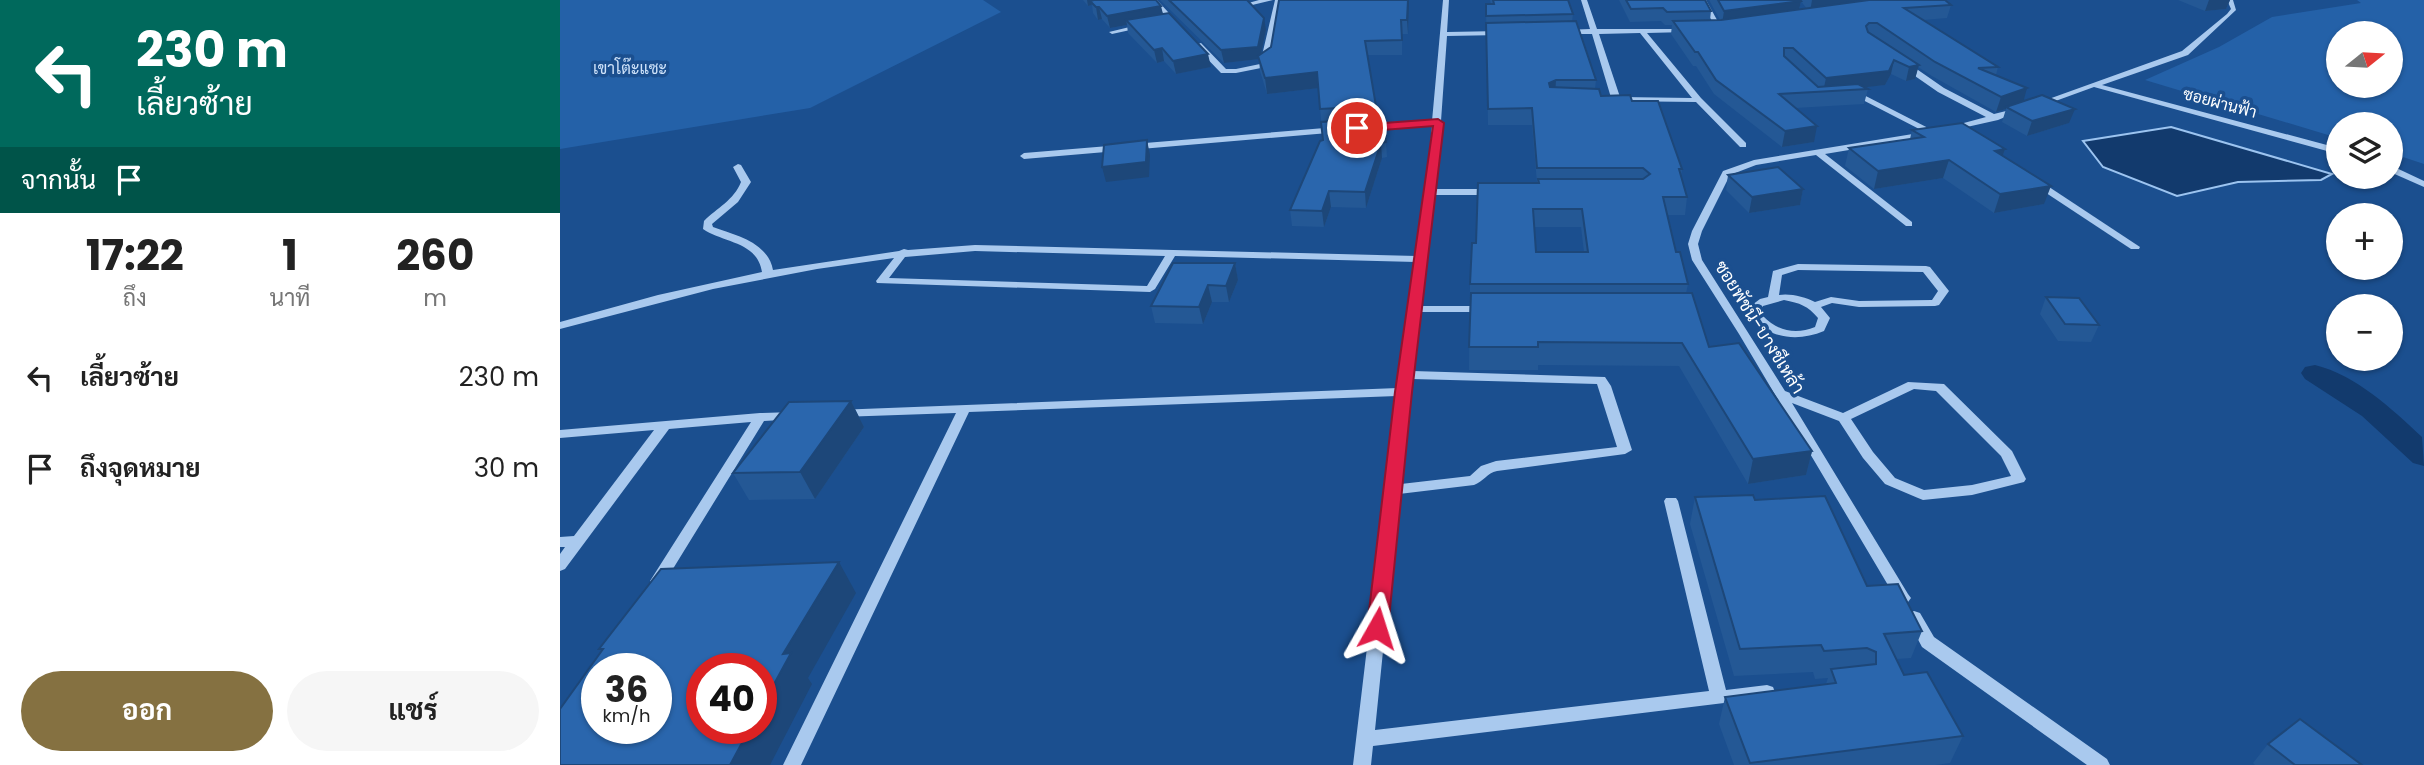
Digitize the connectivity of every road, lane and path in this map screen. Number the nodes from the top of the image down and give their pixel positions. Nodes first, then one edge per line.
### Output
1 (1153, 0) edge
2 (1270, 0) edge
3 (1278, 0) edge
4 (1446, 0) edge
5 (1584, 0) edge
6 (1703, 0) edge
7 (2230, 0) edge
8 (1246, 2) edge
9 (1256, 12) edge
10 (1264, 19) edge
11 (1173, 20) junction
12 (1161, 23) edge
13 (1149, 25) edge
14 (1271, 27) junction
15 (1731, 28) edge
16 (1719, 29) junction
17 (1182, 30) edge
18 (1693, 30) edge
19 (1706, 30) edge
20 (1642, 31) junction
21 (1112, 32) dead end
22 (1554, 32) edge
23 (1595, 32) junction
24 (1446, 33) junction
25 (1514, 33) edge
26 (1192, 39) edge
27 (1900, 62) edge
28 (2095, 85) junction
29 (1844, 95) edge
30 (1604, 99) edge
31 (1617, 99) junction
32 (1698, 100) junction
33 (1995, 118) junction
34 (1438, 123) junction
35 (1357, 128) edge
36 (1343, 129) edge
37 (1954, 129) junction
38 (1932, 133) junction
39 (1966, 136) edge
40 (1743, 145) dead end
41 (2326, 148) edge
42 (1819, 153) junction
43 (1024, 156) dead end
44 (738, 167) dead end
45 (2022, 173) edge
46 (2403, 174) edge
47 (2424, 184) edge
48 (1510, 191) edge
49 (1431, 192) junction
50 (1909, 224) dead end
51 (2135, 247) dead end
52 (904, 252) junction
53 (1171, 254) junction
54 (1420, 259) junction
55 (768, 274) junction
56 (1773, 298) junction
57 (1814, 306) junction
58 (1729, 307) junction
59 (1415, 309) junction
60 (1498, 309) edge
61 (1759, 320) junction
62 (560, 326) edge
63 (1745, 334) junction
64 (1406, 375) junction
65 (1404, 392) junction
66 (1782, 394) junction
67 (965, 408) junction
68 (760, 417) junction
69 (1844, 418) junction
70 (664, 425) junction
71 (560, 434) edge
72 (1392, 490) junction
73 (1671, 501) dead end
74 (578, 541) junction
75 (560, 542) edge
76 (560, 565) edge
77 (652, 590) edge
78 (1788, 691) edge
79 (1719, 696) junction
80 (1366, 739) junction
81 (792, 765) edge
82 (1362, 765) edge
83 (2101, 765) edge

1 - 11 street
2 - 8 street
3 - 14 street
4 - 24 street
5 - 23 street
6 - 16 street
7 - 28 street, ซอยพัชนี-บางชีเหล้า
8 - 9 street
10 - 14 street
11 - 12 street
11 - 17 street
13 - 21 street
14 - 26 street
15 - 16 street
16 - 19 street
18 - 20 street
20 - 23 street
20 - 32 street
22 - 23 street
23 - 31 street
24 - 25 street
24 - 34 street
27 - 33 street
28 - 33 street, ซอยพัชนี-บางชีเหล้า
28 - 41 street, ซอยผ่านฟ้า
29 - 38 street
30 - 31 street
31 - 32 street
32 - 40 street
33 - 37 street, ซอยพัชนี-บางชีเหล้า
34 - 35 street
34 - 49 street
36 - 43 street
37 - 38 street, ซอยพัชนี-บางชีเหล้า
37 - 39 street
38 - 42 street, ซอยพัชนี-บางชีเหล้า
42 - 50 street
42 - 58 street, ซอยพัชนี-บางชีเหล้า
44 - 55 street
45 - 51 street
46 - 47 street
48 - 49 street
49 - 54 street
52 - 53 street
52 - 53 street
52 - 55 street
53 - 54 street
54 - 59 street
55 - 62 street
56 - 57 street
56 - 57 street
56 - 61 street
57 - 61 street
58 - 61 street
58 - 63 street, ซอยพัชนี-บางชีเหล้า
59 - 60 street
59 - 64 street
61 - 63 street
63 - 66 street, ซอยพัชนี-บางชีเหล้า
64 - 65 street
64 - 72 street
65 - 67 street
65 - 72 street
66 - 69 street
66 - 83 street, ซอยพัชนี-บางชีเหล้า
67 - 68 street
67 - 81 street
68 - 70 street
68 - 77 street
69 - 69 street
70 - 71 street
70 - 74 street
72 - 80 street
73 - 79 street
74 - 75 street
74 - 76 street
78 - 79 street
79 - 80 street
80 - 82 street

